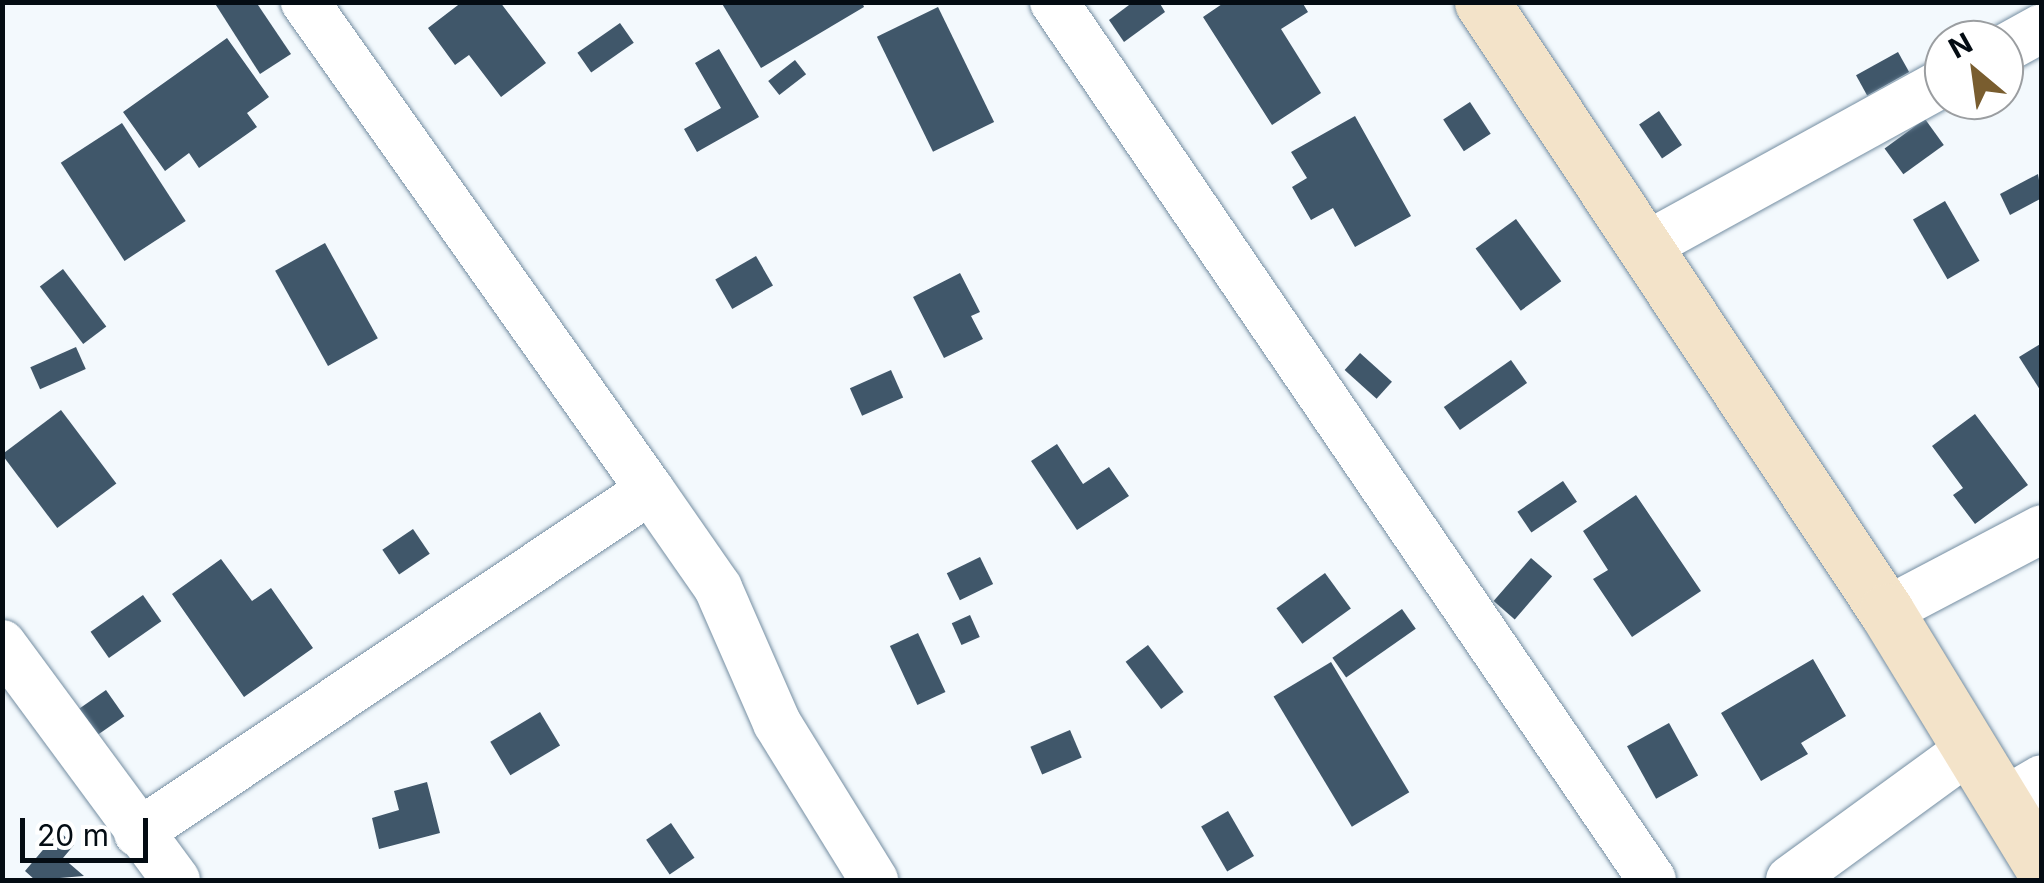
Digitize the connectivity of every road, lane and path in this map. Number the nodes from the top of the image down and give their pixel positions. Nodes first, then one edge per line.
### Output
1 (305, 2) edge
2 (1054, 2) edge
3 (1482, 2) edge
4 (1924, 93) edge
5 (1644, 247) junction
6 (650, 490) junction
7 (2042, 529) edge
8 (1886, 611) junction
9 (2, 644) edge
10 (1971, 748) junction
11 (2022, 790) edge
12 (138, 833) junction
13 (2042, 867) edge
14 (176, 880) edge
15 (874, 880) edge
16 (1652, 880) edge
17 (1790, 880) edge

1 - 6 street
2 - 16 street
3 - 5 main road
4 - 5 street
5 - 8 main road
6 - 12 street
6 - 15 street
7 - 8 street
8 - 10 main road
9 - 12 street
10 - 11 main road
10 - 17 street
11 - 13 main road
12 - 14 street

